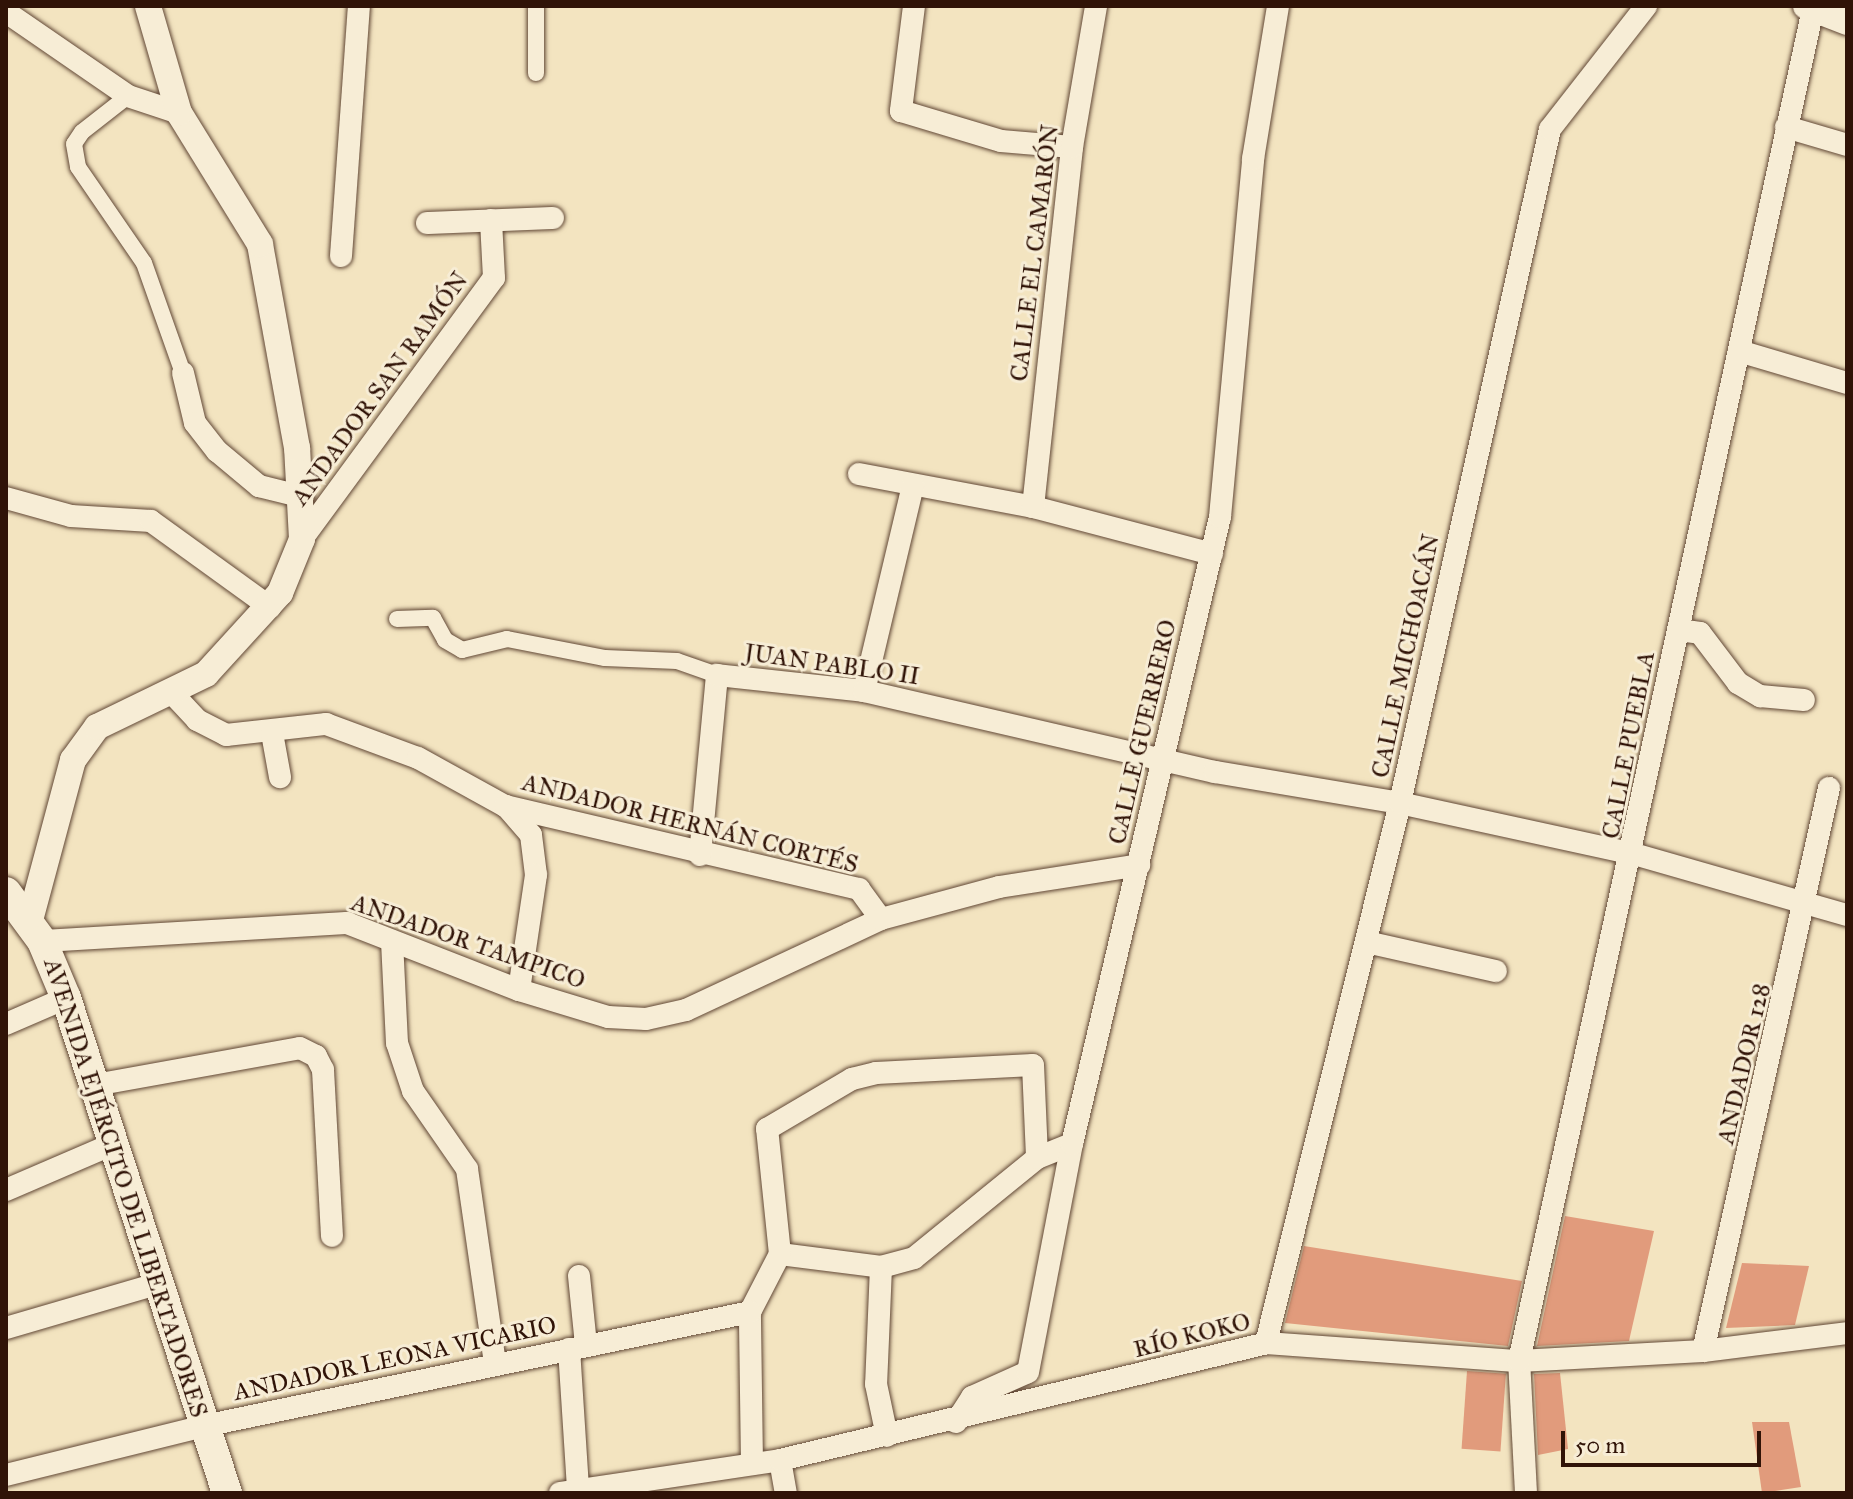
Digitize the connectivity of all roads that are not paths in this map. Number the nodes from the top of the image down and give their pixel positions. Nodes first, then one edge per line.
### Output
1 (148, 6) edge
2 (359, 6) edge
3 (536, 6) edge
4 (914, 6) edge
5 (1096, 6) edge
6 (1278, 6) edge
7 (1646, 6) edge
8 (1809, 8) edge
9 (6, 12) edge
10 (1847, 22) edge
11 (536, 73) dead end
12 (128, 96) junction
13 (179, 113) junction
14 (1786, 127) junction
15 (1847, 145) edge
16 (1072, 147) junction
17 (553, 218) dead end
18 (491, 220) junction
19 (427, 223) dead end
20 (341, 256) dead end
21 (1739, 351) junction
22 (183, 373) joint
23 (1847, 383) edge
24 (859, 474) dead end
25 (913, 486) junction
26 (303, 497) junction
27 (6, 498) edge
28 (1033, 507) junction
29 (302, 539) junction
30 (1212, 554) junction
31 (270, 607) junction
32 (397, 619) dead end
33 (1679, 630) junction
34 (717, 675) junction
35 (864, 691) junction
36 (172, 693) junction
37 (1804, 700) dead end
38 (272, 733) junction
39 (1161, 759) junction
40 (280, 777) dead end
41 (1829, 788) dead end
42 (1400, 803) junction
43 (505, 806) junction
44 (1634, 854) junction
45 (700, 855) junction
46 (1139, 865) junction
47 (6, 892) edge
48 (1807, 908) junction
49 (1847, 915) edge
50 (881, 919) junction
51 (35, 933) junction
52 (392, 941) junction
53 (1366, 942) junction
54 (1496, 971) dead end
55 (519, 990) junction
56 (66, 998) junction
57 (6, 1024) edge
58 (95, 1085) junction
59 (115, 1143) junction
60 (1072, 1144) junction
61 (1037, 1158) junction
62 (6, 1190) edge
63 (332, 1236) dead end
64 (780, 1254) junction
65 (881, 1267) junction
66 (579, 1276) dead end
67 (160, 1283) junction
68 (750, 1312) junction
69 (6, 1328) edge
70 (1847, 1333) edge
71 (1266, 1343) junction
72 (577, 1347) junction
73 (1703, 1351) junction
74 (1519, 1361) junction
75 (495, 1364) junction
76 (956, 1422) junction
77 (204, 1426) junction
78 (887, 1436) junction
79 (780, 1460) junction
80 (752, 1464) junction
81 (6, 1475) edge
82 (569, 1491) edge
83 (227, 1493) edge
84 (786, 1493) edge
85 (1526, 1493) edge

1 - 13 street
2 - 20 street
3 - 11 street
4 - 16 street
5 - 16 street, CALLE EL CAMARÓN
6 - 30 street, CALLE GUERRERO
7 - 42 street, CALLE MICHOACÁN
8 - 10 street
8 - 14 street, CALLE PUEBLA
9 - 12 street
12 - 13 street
12 - 22 street, ANDADOR SAN RAMÓN
13 - 26 street
14 - 15 street
14 - 21 street, CALLE PUEBLA
16 - 28 street, CALLE EL CAMARÓN
17 - 18 street
18 - 19 street
18 - 29 street, ANDADOR SAN RAMÓN
21 - 23 street
21 - 33 street, CALLE PUEBLA
22 - 26 street, ANDADOR SAN RAMÓN
24 - 25 street
25 - 28 street
25 - 35 street
26 - 29 street
27 - 31 street
28 - 30 street
29 - 31 street
30 - 39 street, CALLE GUERRERO
31 - 36 street
32 - 34 street
33 - 37 street
33 - 44 street, CALLE PUEBLA
34 - 35 street, JUAN PABLO II
34 - 45 street
35 - 39 street, JUAN PABLO II
36 - 38 street, ANDADOR HERNÁN CORTÉS
36 - 51 street
38 - 40 street
38 - 43 street, ANDADOR HERNÁN CORTÉS
39 - 42 street, JUAN PABLO II
39 - 46 street, CALLE GUERRERO
41 - 48 street, ANDADOR 128
42 - 44 street, JUAN PABLO II
42 - 53 street, CALLE MICHOACÁN
43 - 45 street, ANDADOR HERNÁN CORTÉS
43 - 55 street
44 - 48 street, JUAN PABLO II
44 - 74 street, CALLE PUEBLA
45 - 50 street, ANDADOR HERNÁN CORTÉS
46 - 50 street, ANDADOR TAMPICO
46 - 60 street, CALLE GUERRERO
47 - 51 main road, AVENIDA EJÉRCITO DE LIBERTADORES
48 - 49 street, JUAN PABLO II
48 - 73 street, ANDADOR 128
50 - 55 street, ANDADOR TAMPICO
51 - 52 street, ANDADOR TAMPICO
51 - 56 main road, AVENIDA EJÉRCITO DE LIBERTADORES
52 - 55 street, ANDADOR TAMPICO
52 - 75 street
53 - 54 street
53 - 71 street, CALLE MICHOACÁN
56 - 57 street
56 - 58 main road, AVENIDA EJÉRCITO DE LIBERTADORES
58 - 59 main road, AVENIDA EJÉRCITO DE LIBERTADORES
58 - 63 street
59 - 62 street
59 - 67 main road, AVENIDA EJÉRCITO DE LIBERTADORES
60 - 61 street
60 - 76 street, CALLE GUERRERO
61 - 64 street
61 - 65 street
64 - 65 street
64 - 68 street
65 - 78 street
66 - 72 street
67 - 69 street
67 - 77 main road, AVENIDA EJÉRCITO DE LIBERTADORES
68 - 72 street, ANDADOR LEONA VICARIO
68 - 80 street
70 - 73 street, RÍO KOKO
71 - 74 street, RÍO KOKO
71 - 76 street, RÍO KOKO
72 - 75 street, ANDADOR LEONA VICARIO
72 - 82 street
73 - 74 street, RÍO KOKO
74 - 85 street, CALLE PUEBLA
75 - 77 street, ANDADOR LEONA VICARIO
76 - 78 street, RÍO KOKO
77 - 81 street, ANDADOR LEONA VICARIO
77 - 83 main road, AVENIDA EJÉRCITO DE LIBERTADORES
78 - 79 street, RÍO KOKO
79 - 80 street, RÍO KOKO
79 - 84 street
80 - 82 street, RÍO KOKO

